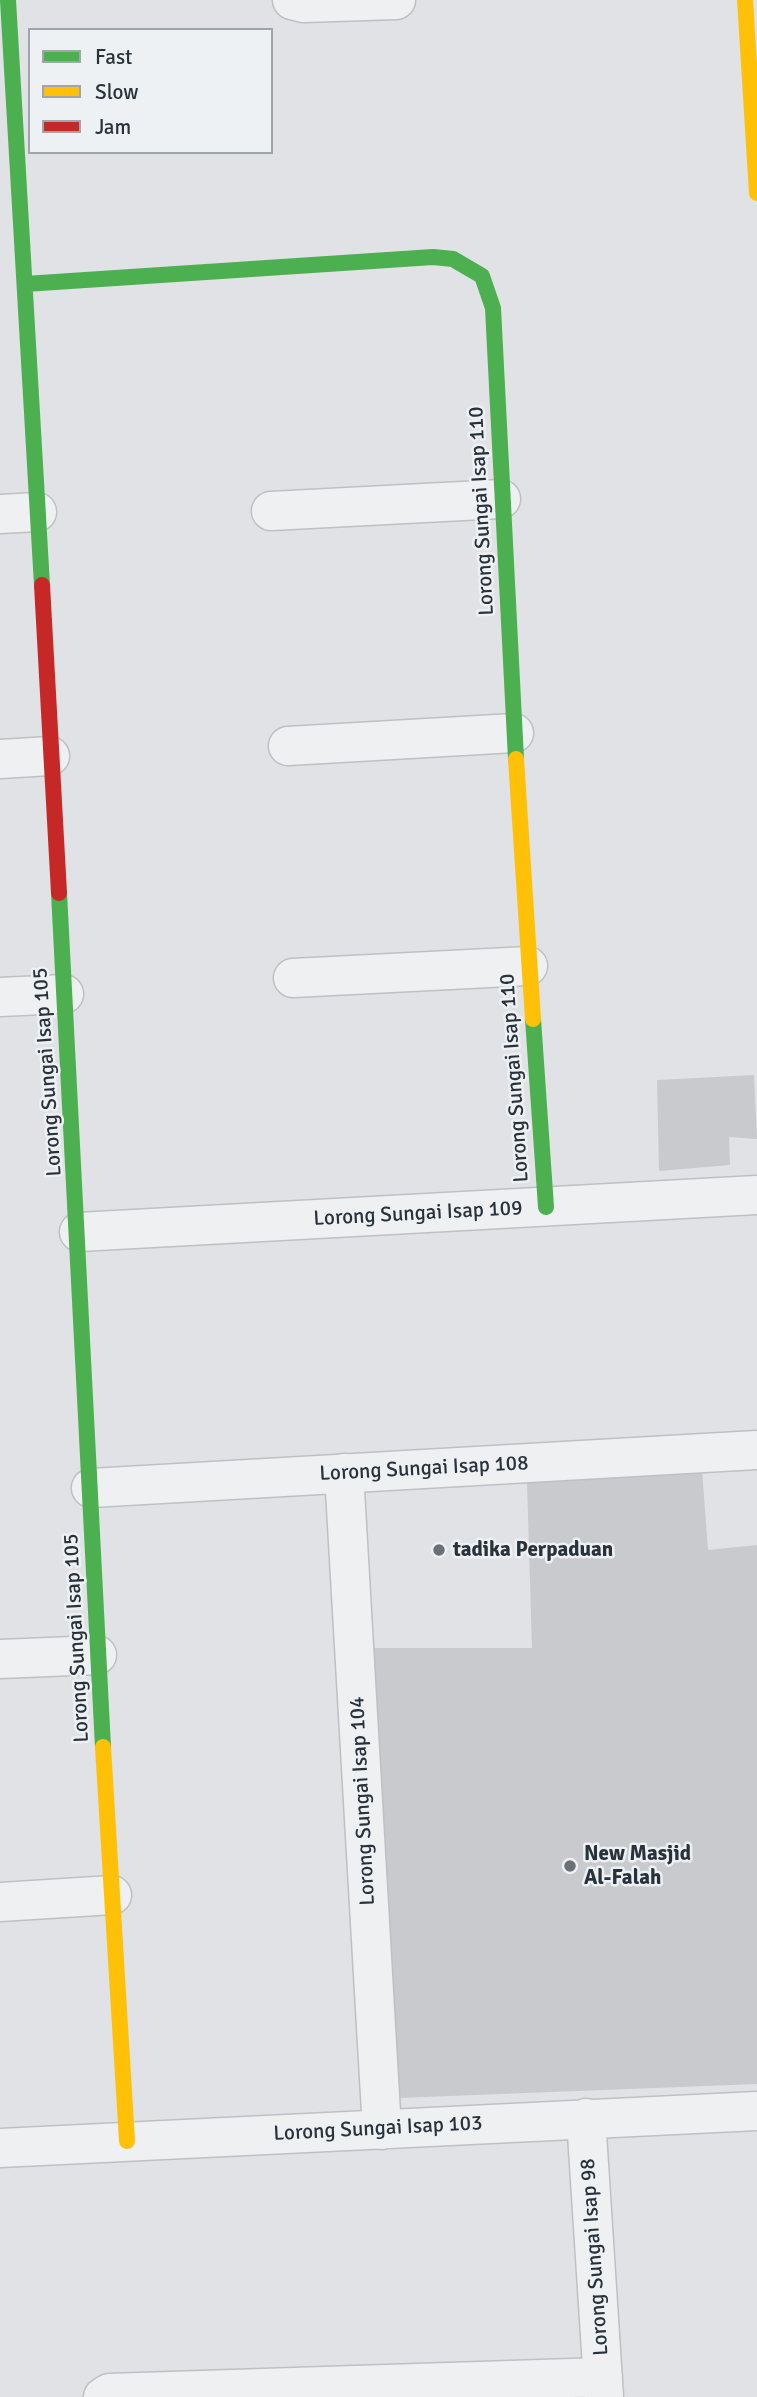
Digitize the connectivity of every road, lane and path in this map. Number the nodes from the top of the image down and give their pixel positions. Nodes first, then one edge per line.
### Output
1 (292, 0) edge
2 (396, 0) edge
3 (745, 0) edge
4 (6, 2) edge
5 (757, 193) edge
6 (25, 284) junction
7 (501, 499) junction
8 (271, 511) dead end
9 (18, 513) edge
10 (514, 733) junction
11 (288, 746) dead end
12 (50, 756) junction
13 (0, 760) edge
14 (528, 967) junction
15 (293, 978) dead end
16 (64, 994) junction
17 (0, 997) edge
18 (757, 1195) edge
19 (545, 1207) junction
20 (79, 1232) junction
21 (757, 1450) edge
22 (344, 1473) junction
23 (91, 1488) junction
24 (97, 1655) junction
25 (0, 1659) edge
26 (112, 1895) junction
27 (0, 1902) edge
28 (757, 2111) edge
29 (586, 2118) junction
30 (383, 2130) junction
31 (127, 2141) junction
32 (0, 2148) edge
33 (603, 2387) edge
34 (103, 2397) edge

1 - 2 street
3 - 5 street
4 - 6 street, Lorong Sungai Isap 105
6 - 7 street, Lorong Sungai Isap 110
6 - 9 street, Lorong Sungai Isap 105
7 - 8 street
7 - 10 street, Lorong Sungai Isap 110
9 - 12 street, Lorong Sungai Isap 105
10 - 11 street
10 - 14 street, Lorong Sungai Isap 110
12 - 13 street
12 - 16 street, Lorong Sungai Isap 105
14 - 15 street
14 - 19 street, Lorong Sungai Isap 110
16 - 17 street
16 - 20 street, Lorong Sungai Isap 105
18 - 19 street, Lorong Sungai Isap 109
19 - 20 street, Lorong Sungai Isap 109
20 - 23 street, Lorong Sungai Isap 105
21 - 22 street, Lorong Sungai Isap 108
22 - 23 street, Lorong Sungai Isap 108
22 - 30 street, Lorong Sungai Isap 104
23 - 24 street, Lorong Sungai Isap 105
24 - 25 street
24 - 26 street, Lorong Sungai Isap 105
26 - 27 street
26 - 31 street, Lorong Sungai Isap 105
28 - 29 street, Lorong Sungai Isap 103
29 - 30 street, Lorong Sungai Isap 103
29 - 33 street, Lorong Sungai Isap 98
30 - 31 street, Lorong Sungai Isap 103
31 - 32 street, Lorong Sungai Isap 103
33 - 34 street

